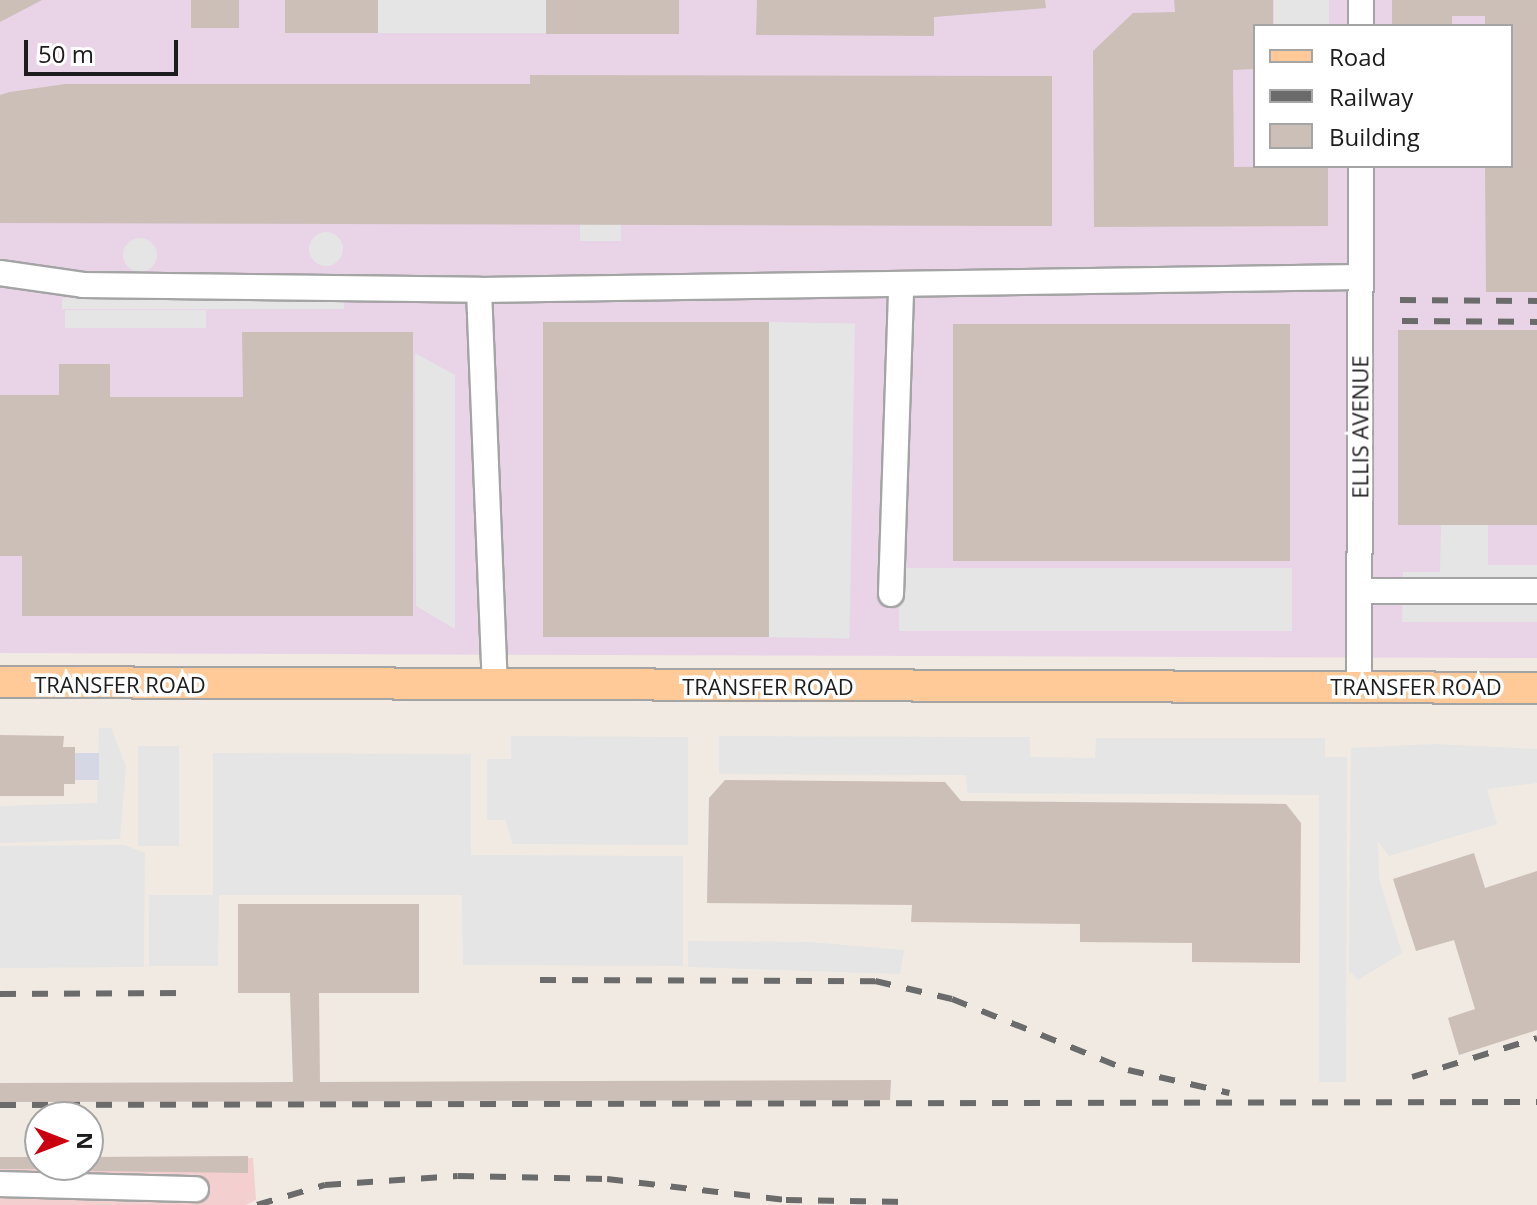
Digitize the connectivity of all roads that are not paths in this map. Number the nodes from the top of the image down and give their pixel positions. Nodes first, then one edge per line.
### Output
1 (1361, 0) edge
2 (1361, 24) edge
3 (1361, 168) edge
4 (0, 273) edge
5 (1360, 277) junction
6 (901, 288) junction
7 (479, 290) junction
8 (1359, 591) junction
9 (1537, 591) edge
10 (891, 594) dead end
11 (0, 682) edge
12 (495, 687) junction
13 (1359, 687) junction
14 (1537, 688) edge
15 (0, 1184) edge
16 (196, 1189) dead end

1 - 2 street
3 - 5 street, ELLIS AVENUE
4 - 7 street
5 - 6 street
5 - 8 street, ELLIS AVENUE
6 - 7 street
6 - 10 street
7 - 12 street
8 - 9 street
8 - 13 street, ELLIS AVENUE
11 - 12 main road, TRANSFER ROAD
12 - 13 main road, TRANSFER ROAD
13 - 14 main road, TRANSFER ROAD
15 - 16 street

